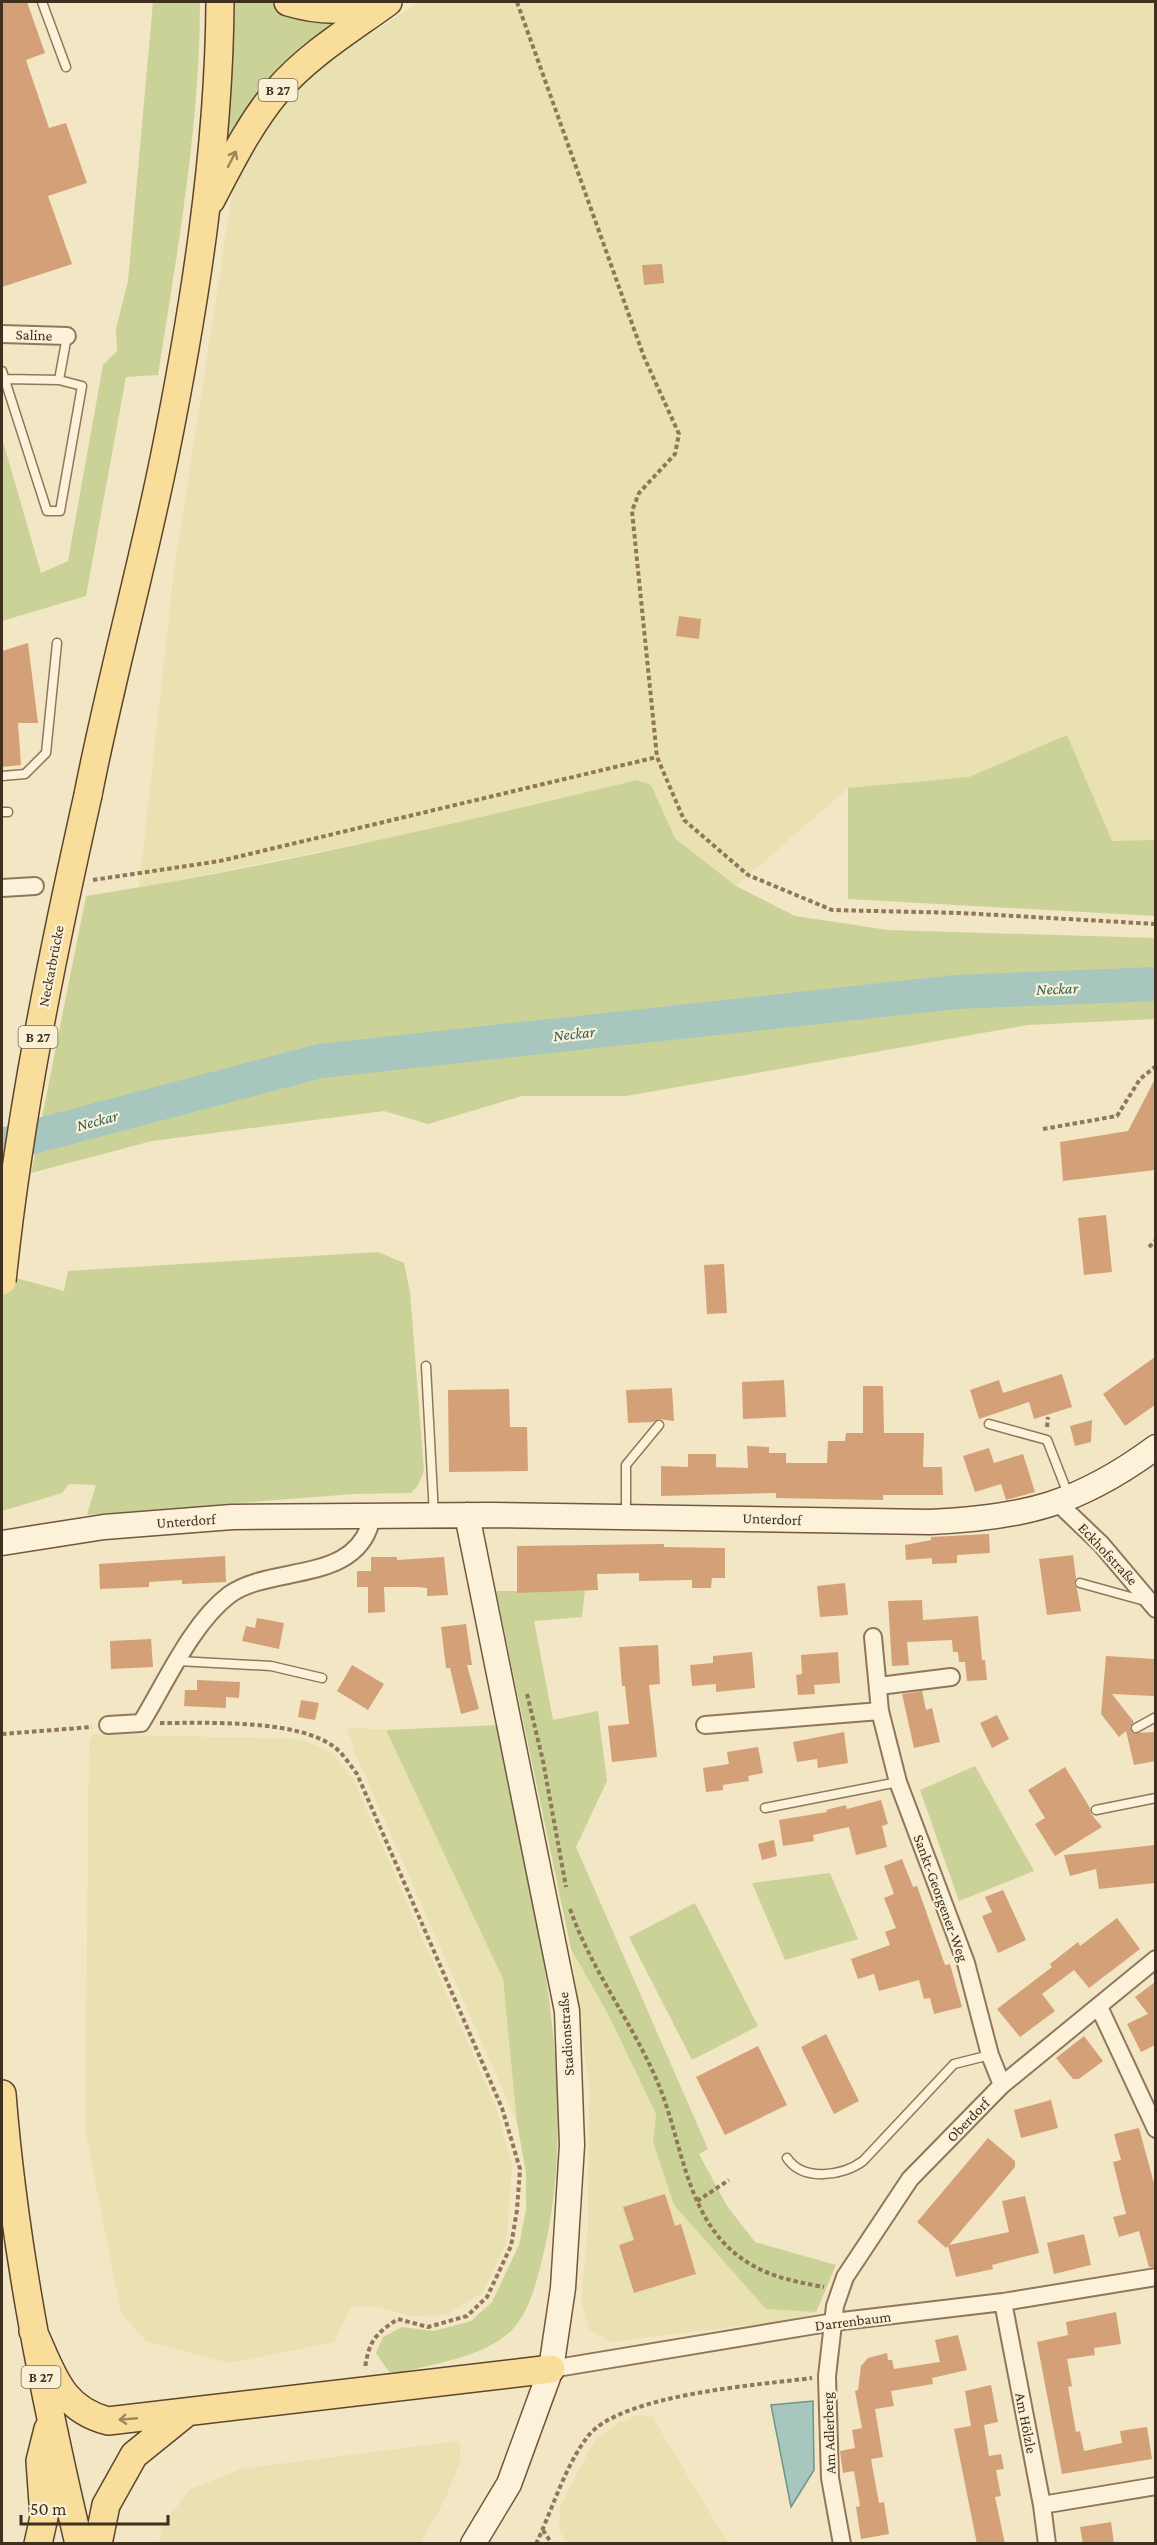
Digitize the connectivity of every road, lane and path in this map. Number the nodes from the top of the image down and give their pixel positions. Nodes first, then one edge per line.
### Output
1 (42, 2) edge
2 (220, 2) edge
3 (288, 2) edge
4 (383, 2) edge
5 (388, 2) edge
6 (517, 2) edge
7 (66, 67) dead end
8 (206, 212) junction
9 (2, 334) edge
10 (67, 336) joint
11 (2, 370) edge
12 (6, 379) junction
13 (59, 380) junction
14 (57, 643) dead end
15 (657, 757) junction
16 (2, 776) edge
17 (91, 880) dead end
18 (36, 885) dead end
19 (2, 888) edge
20 (1155, 924) edge
21 (1155, 1066) edge
22 (1043, 1130) dead end
23 (1155, 1240) edge
24 (1149, 1247) dead end
25 (2, 1281) edge
26 (426, 1366) dead end
27 (989, 1424) dead end
28 (659, 1425) dead end
29 (1155, 1447) edge
30 (1063, 1500) junction
31 (434, 1515) junction
32 (467, 1515) junction
33 (372, 1516) junction
34 (626, 1516) junction
35 (2, 1543) edge
36 (1080, 1583) dead end
37 (1153, 1606) edge
38 (873, 1638) dead end
39 (178, 1661) junction
40 (951, 1677) dead end
41 (322, 1678) dead end
42 (879, 1686) junction
43 (880, 1711) junction
44 (1155, 1717) edge
45 (141, 1723) junction
46 (108, 1725) joint
47 (705, 1725) dead end
48 (1136, 1728) dead end
49 (2, 1734) edge
50 (898, 1782) junction
51 (1155, 1798) edge
52 (765, 1808) dead end
53 (1096, 1810) dead end
54 (570, 1911) dead end
55 (1155, 1959) edge
56 (1099, 2007) junction
57 (990, 2055) junction
58 (1002, 2085) junction
59 (2, 2094) edge
60 (1155, 2129) edge
61 (787, 2158) dead end
62 (729, 2180) dead end
63 (697, 2200) junction
64 (1155, 2277) edge
65 (839, 2290) junction
66 (1003, 2302) junction
67 (834, 2322) junction
68 (33, 2331) junction
69 (551, 2369) junction
70 (827, 2376) junction
71 (361, 2392) junction
72 (186, 2413) junction
73 (50, 2422) junction
74 (1155, 2487) edge
75 (1042, 2505) junction
76 (543, 2529) junction
77 (38, 2544) edge
78 (79, 2544) edge
79 (98, 2544) edge
80 (473, 2544) edge
81 (536, 2544) edge
82 (552, 2544) edge
83 (842, 2544) edge
84 (1047, 2544) edge

1 - 7 lane
2 - 8 main road, B 27
3 - 4 main road
8 -> 5 main road, B 27
6 - 15 path
8 - 25 main road, Neckarbrücke / B 27, bridge
9 - 10 street, Saline
10 - 13 lane
11 - 12 lane
12 - 13 lane
12 - 13 lane
14 - 16 lane
15 - 17 path
15 - 20 path
18 - 19 street
21 - 22 path
23 - 24 path
26 - 31 lane
27 - 30 lane
28 - 34 lane
29 - 30 street, Unterdorf
30 - 34 street, Unterdorf
30 - 37 street, Eckhofstraße
31 - 32 street, Unterdorf
31 - 33 street, Unterdorf
32 - 34 street, Unterdorf
32 - 69 street, Stadionstraße
33 - 35 street, Unterdorf
33 - 39 street
36 - 37 lane
38 - 42 street, Sankt-Georgener-Weg
39 - 41 lane
39 - 45 street
40 - 42 street
42 - 43 street, Sankt-Georgener-Weg
43 - 47 street
43 - 50 street, Sankt-Georgener-Weg
44 - 48 lane
45 - 46 street
45 - 71 path
46 - 49 path
50 - 52 lane
50 - 57 street, Sankt-Georgener-Weg
51 - 53 lane
54 - 63 path
55 - 56 street, Oberdorf
56 - 58 street, Oberdorf
56 - 60 street
57 - 58 street, Sankt-Georgener-Weg
57 - 61 lane
58 - 65 street, Oberdorf
59 - 68 main road, B 27
62 - 63 path
63 - 65 path
64 - 66 street, Darrenbaum
65 - 67 street, Oberdorf
66 - 67 street, Darrenbaum
66 - 75 street, Am Hölzle
67 - 69 street, Darrenbaum
67 - 70 street, Am Adlerberg
72 -> 68 main road
68 - 73 main road, B 27
69 - 71 main road
69 - 80 street, Stadionstraße
70 - 76 path
70 - 83 street, Am Adlerberg
71 - 72 main road
72 - 79 main road
73 - 77 main road
73 - 78 main road, B 27
74 - 75 street
75 - 84 street, Am Hölzle
76 - 81 path
76 - 82 path

